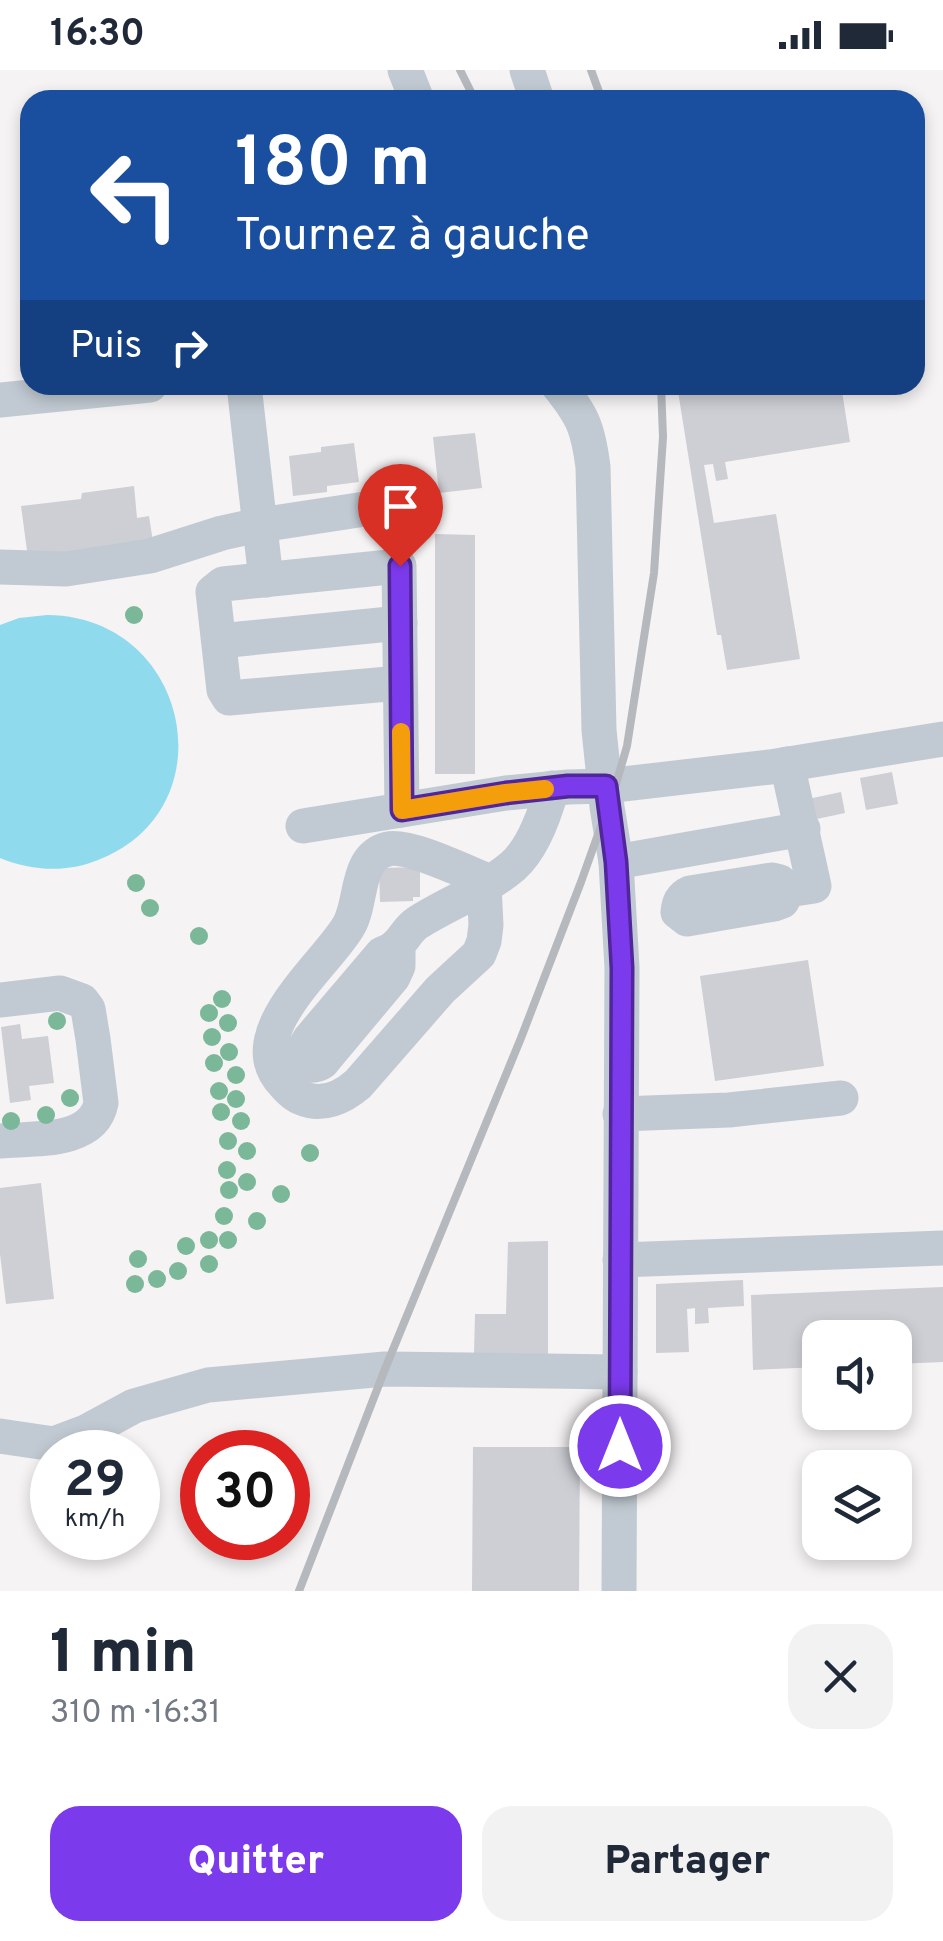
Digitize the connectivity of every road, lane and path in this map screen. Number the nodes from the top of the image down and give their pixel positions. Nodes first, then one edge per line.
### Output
1 (50, 395) edge
2 (245, 395) edge
3 (566, 395) edge
4 (0, 400) edge
5 (378, 508) dead end
6 (260, 525) junction
7 (0, 566) edge
8 (266, 580) junction
9 (400, 623) junction
10 (218, 641) junction
11 (400, 682) junction
12 (943, 739) edge
13 (787, 764) junction
14 (606, 786) junction
15 (552, 788) junction
16 (402, 810) junction
17 (304, 826) dead end
18 (802, 829) junction
19 (616, 862) junction
20 (487, 884) junction
21 (788, 890) dead end
22 (398, 945) dead end
23 (0, 1000) edge
24 (841, 1098) dead end
25 (620, 1114) junction
26 (0, 1141) edge
27 (943, 1248) edge
28 (620, 1260) junction
29 (620, 1372) junction
30 (0, 1436) edge
31 (619, 1591) edge

1 - 4 street
2 - 6 street
3 - 14 street
5 - 6 street
6 - 7 street
6 - 8 street
8 - 9 street
8 - 10 street
9 - 10 street
9 - 11 street
10 - 11 street
11 - 16 street
12 - 13 street
13 - 14 street
13 - 18 street
14 - 15 street
14 - 19 street
15 - 16 street
15 - 20 street
16 - 17 street
18 - 19 street
18 - 21 street
19 - 25 street
20 - 20 street
20 - 22 street
23 - 26 street
24 - 25 street
25 - 28 street
27 - 28 street
28 - 29 street
29 - 30 street
29 - 31 street

